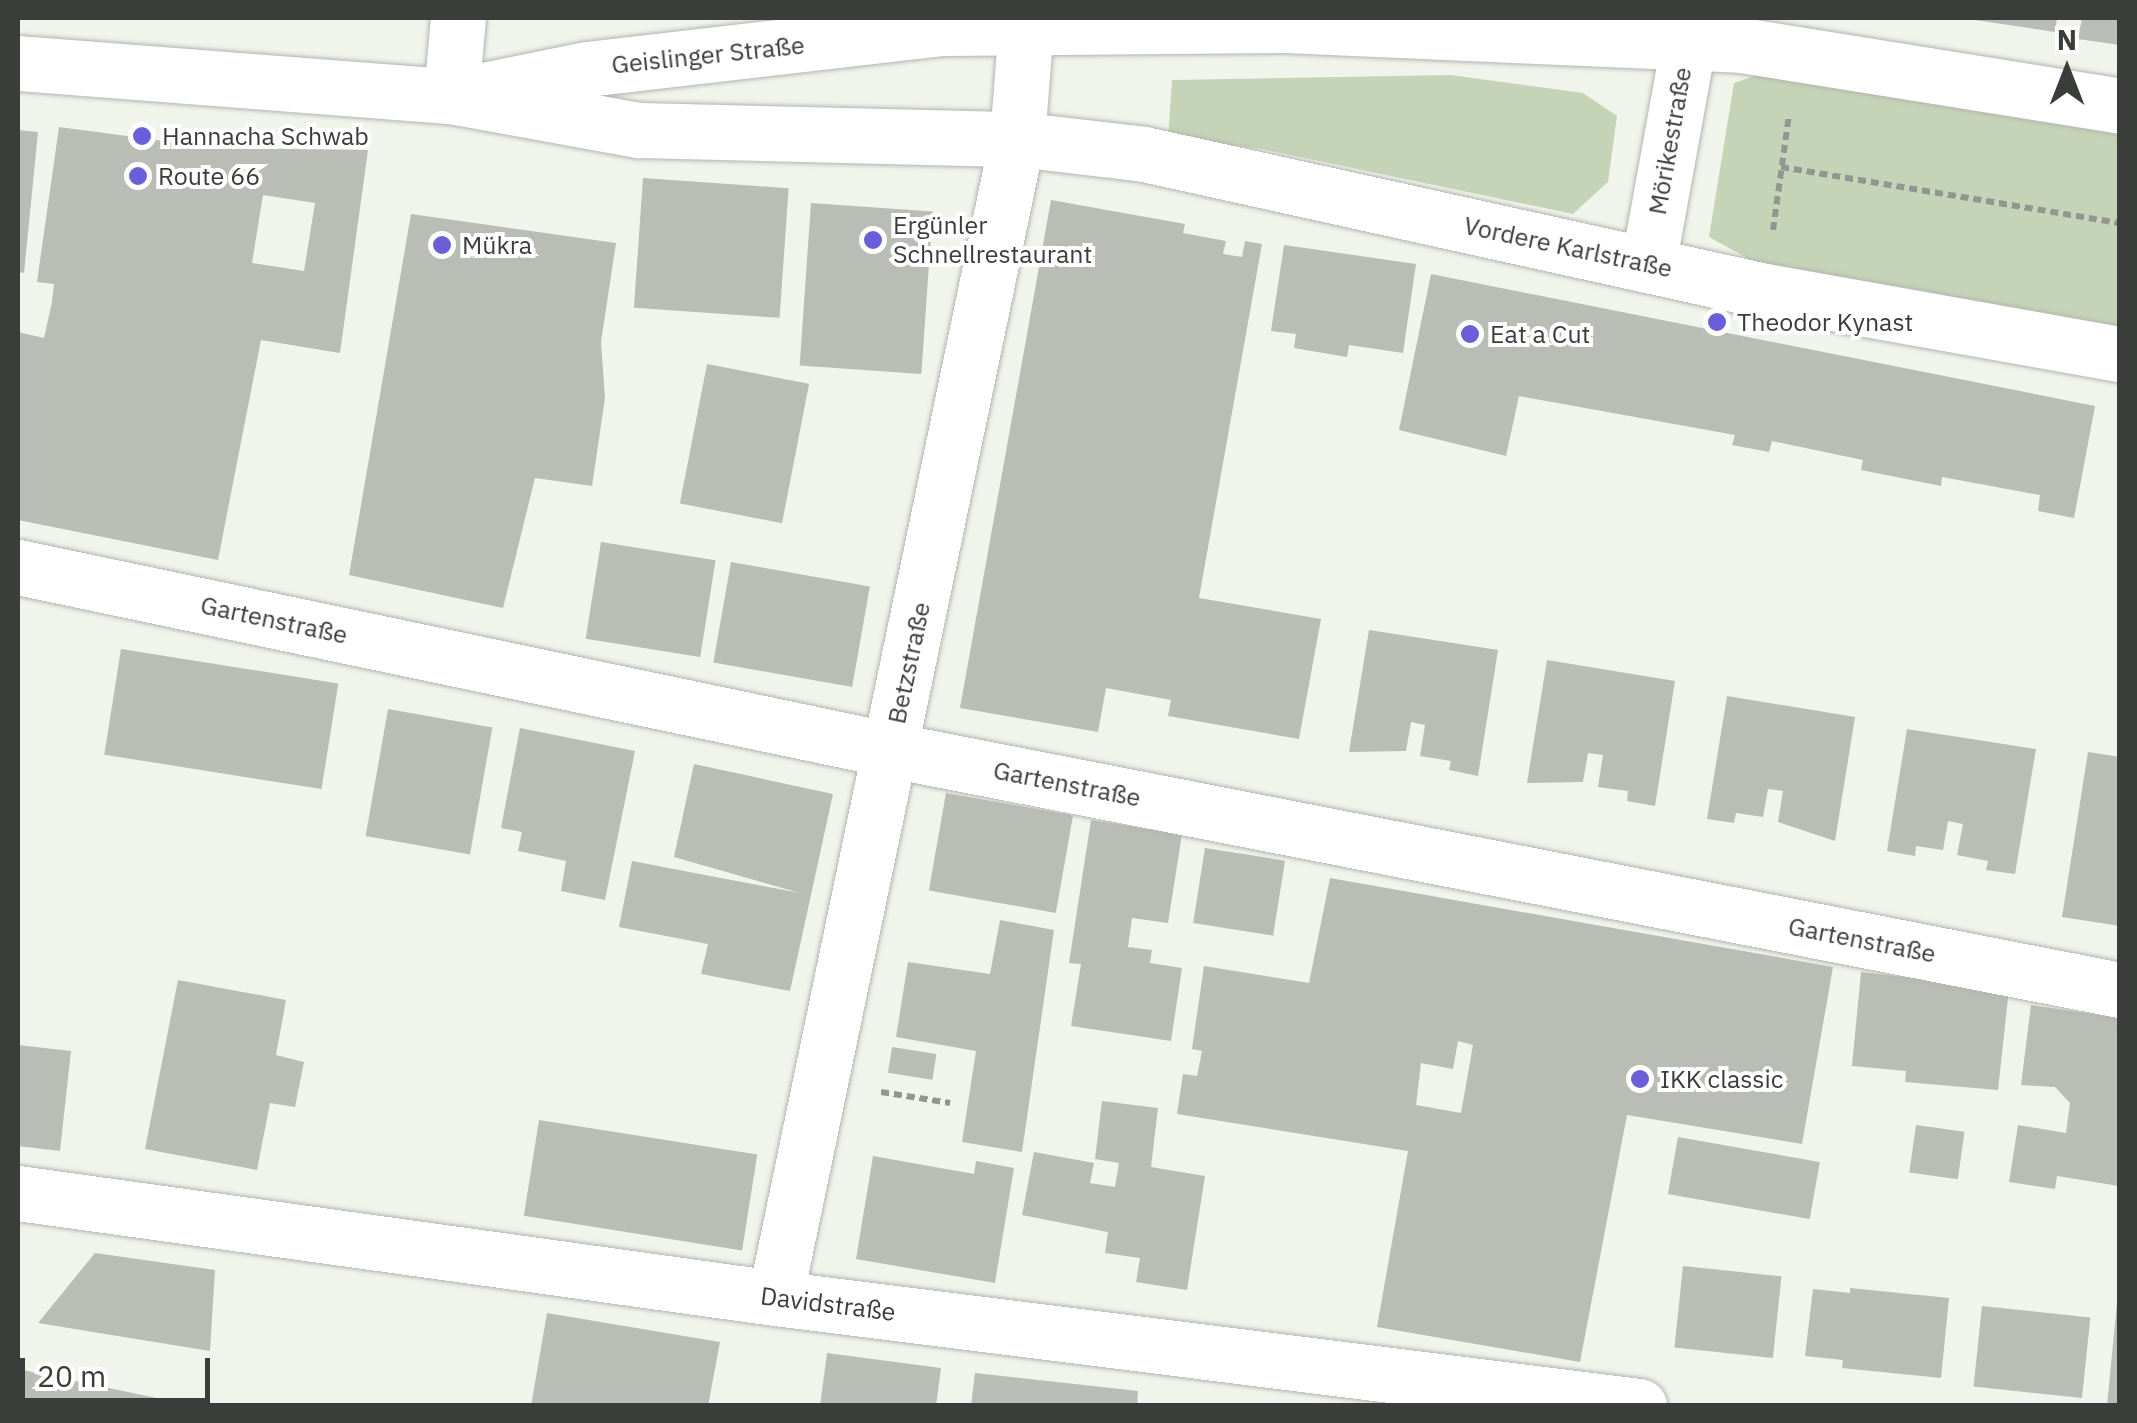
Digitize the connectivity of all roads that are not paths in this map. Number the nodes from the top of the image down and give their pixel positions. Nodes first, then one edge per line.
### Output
1 (458, 18) edge
2 (1026, 25) junction
3 (1691, 29) edge
4 (18, 63) edge
5 (452, 96) junction
6 (2120, 106) edge
7 (1017, 139) junction
8 (1648, 265) junction
9 (2120, 354) edge
10 (18, 567) edge
11 (890, 750) junction
12 (2120, 990) edge
13 (18, 1193) edge
14 (774, 1298) junction
15 (1639, 1406) edge

1 - 5 street
2 - 3 street
2 - 5 street, Geislinger Straße
2 - 7 street, Betzstraße
3 - 6 street
3 - 8 street, Mörikestraße
4 - 5 street, Geislinger Straße
5 - 7 street, Geislinger Straße
7 - 8 street, Vordere Karlstraße
7 - 11 street, Betzstraße
8 - 9 street, Vordere Karlstraße
10 - 11 street, Gartenstraße
11 - 12 street, Gartenstraße
11 - 14 street, Betzstraße
13 - 14 street, Davidstraße
14 - 15 street, Davidstraße

